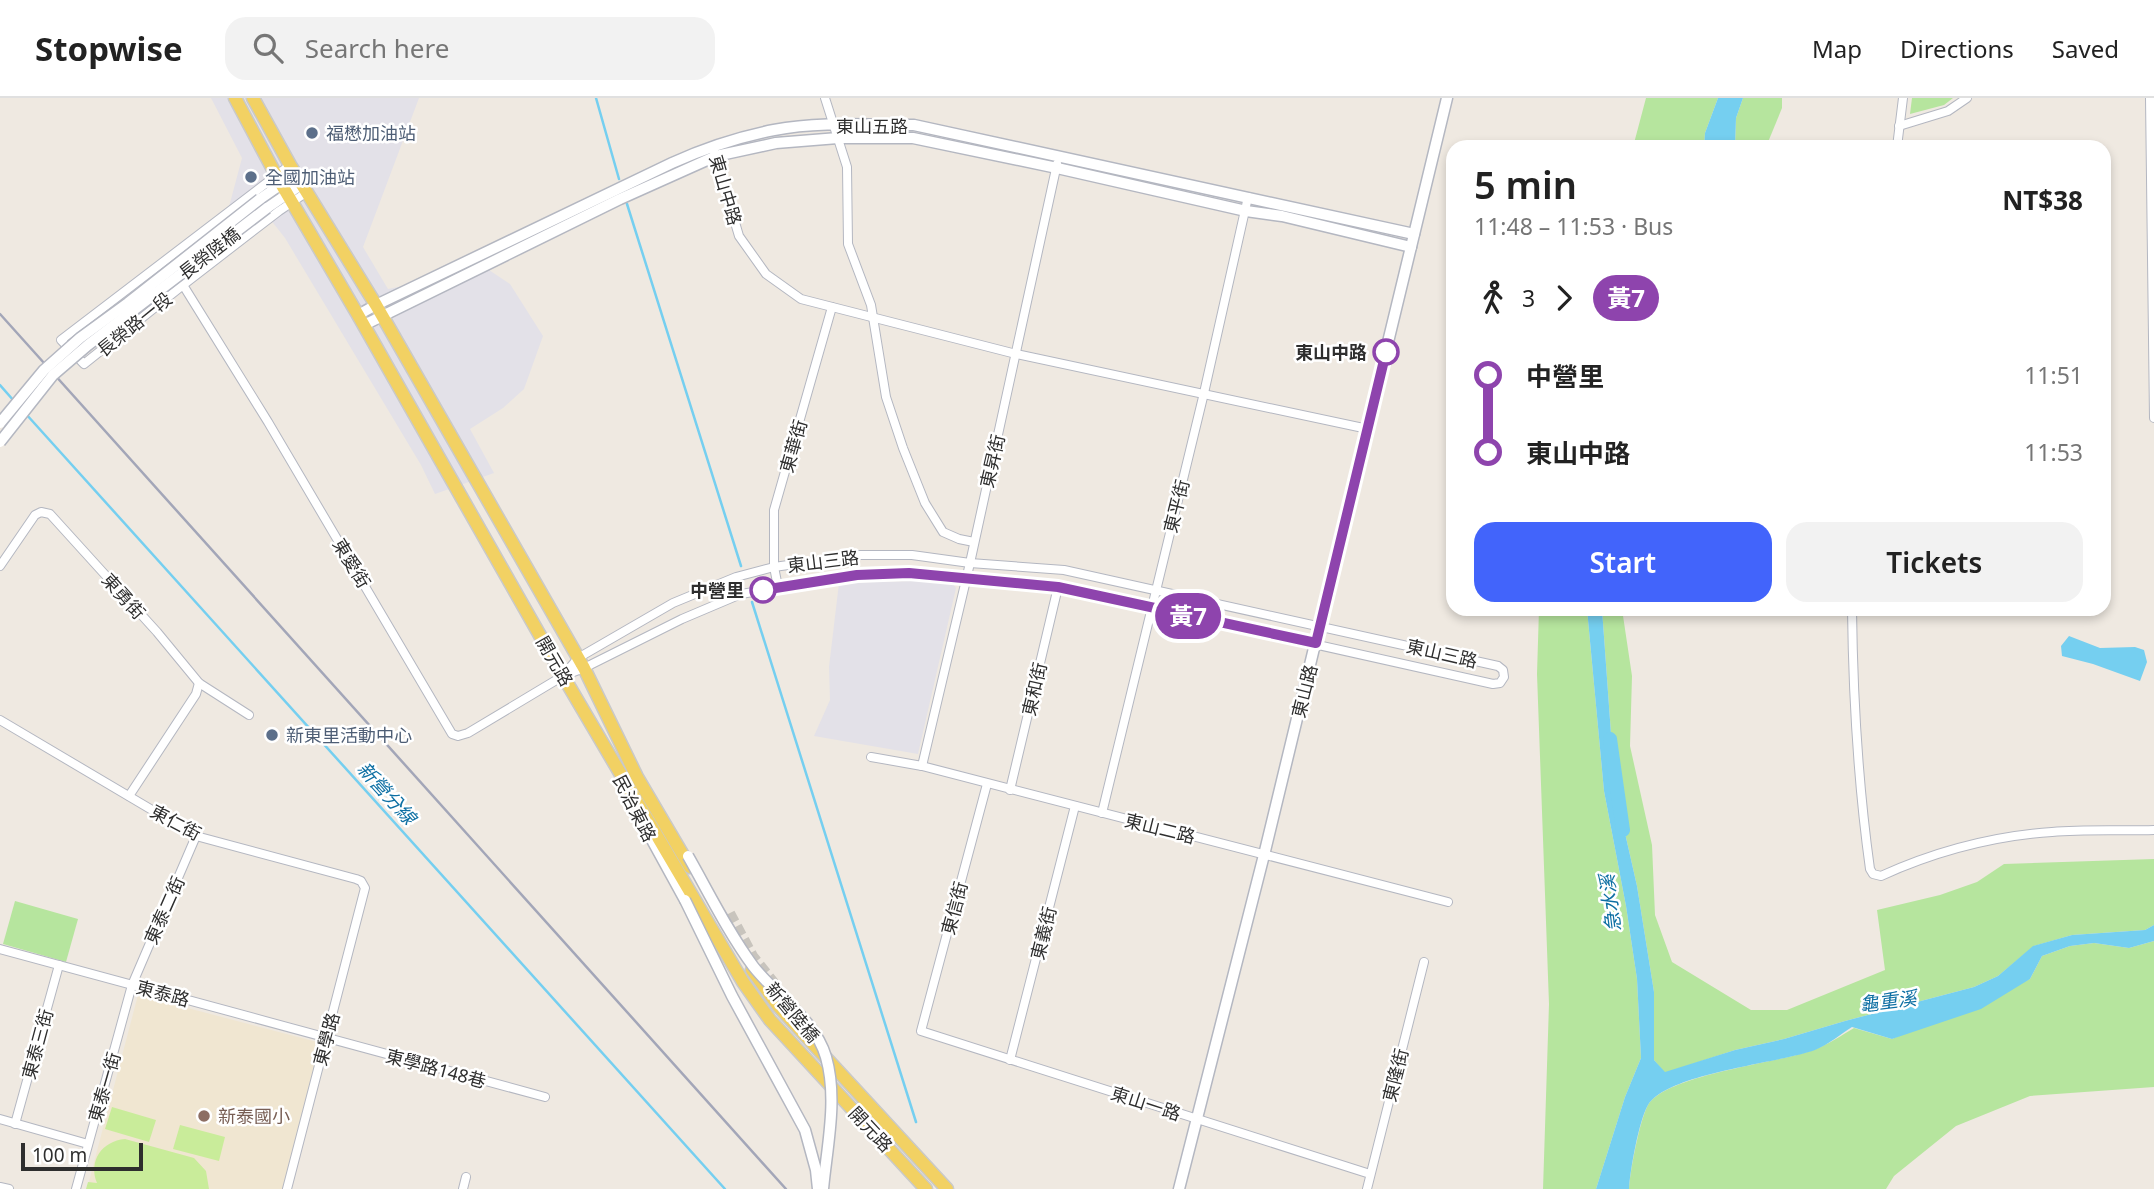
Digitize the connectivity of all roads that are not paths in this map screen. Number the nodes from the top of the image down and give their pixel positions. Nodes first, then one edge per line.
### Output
1 (235, 98) edge
2 (253, 98) edge
3 (825, 98) edge
4 (1447, 98) edge
5 (1903, 98) edge
6 (1967, 98) edge
7 (2150, 98) edge
8 (833, 125) junction
9 (1899, 126) junction
10 (838, 138) junction
11 (1898, 140) edge
12 (714, 150) junction
13 (1059, 155) junction
14 (1057, 168) junction
15 (299, 179) junction
16 (284, 189) junction
17 (1248, 197) junction
18 (263, 204) junction
19 (1246, 211) junction
20 (1414, 234) junction
21 (1411, 247) junction
22 (183, 285) junction
23 (832, 307) junction
24 (379, 310) junction
25 (872, 317) junction
26 (361, 320) junction
27 (1016, 354) junction
28 (1204, 393) junction
29 (2154, 418) edge
30 (0, 423) edge
31 (1368, 429) junction
32 (0, 442) edge
33 (974, 542) junction
34 (970, 564) junction
35 (0, 565) edge
36 (774, 567) junction
37 (965, 579) junction
38 (778, 587) junction
39 (1058, 587) junction
40 (1156, 591) junction
41 (1151, 608) junction
42 (1852, 616) edge
43 (1320, 626) junction
44 (1316, 643) junction
45 (581, 663) junction
46 (563, 676) junction
47 (199, 683) junction
48 (603, 704) junction
49 (249, 715) dead end
50 (587, 716) junction
51 (0, 720) edge
52 (871, 757) dead end
53 (922, 766) junction
54 (987, 784) junction
55 (1010, 790) junction
56 (129, 796) junction
57 (1075, 806) junction
58 (1102, 813) junction
59 (2154, 830) edge
60 (196, 836) junction
61 (1264, 855) junction
62 (688, 856) joint
63 (365, 888) joint
64 (685, 900) joint
65 (1448, 902) dead end
66 (0, 949) edge
67 (1424, 962) dead end
68 (59, 965) junction
69 (132, 985) junction
70 (739, 1019) dead end
71 (921, 1031) joint
72 (754, 1032) dead end
73 (327, 1037) junction
74 (1010, 1060) junction
75 (545, 1097) dead end
76 (0, 1119) edge
77 (1198, 1119) junction
78 (15, 1124) junction
79 (88, 1144) junction
80 (1370, 1174) junction
81 (466, 1177) dead end
82 (0, 1187) edge
83 (9, 1189) edge
84 (76, 1189) edge
85 (286, 1189) edge
86 (463, 1189) edge
87 (821, 1189) edge
88 (926, 1189) edge
89 (947, 1189) edge
90 (1179, 1189) edge
91 (1367, 1189) edge

1 - 16 main road, 開元路
2 - 15 main road, 開元路
3 - 8 street
4 - 20 street, 東山路
5 - 9 street
6 - 9 street
7 - 29 street
8 - 10 street
8 - 12 street, 東山五路
8 - 13 street, 東山五路
9 - 11 street
10 - 12 street, 東山五路
10 - 14 street, 東山五路
10 - 25 street
12 - 23 street, 東山中路
12 - 24 street, 東山五路
13 - 14 street, 東昇街
13 - 17 street, 東山五路
14 - 19 street, 東山五路
14 - 27 street, 東昇街
15 - 16 street, 長榮路一段
15 - 16 street, 長榮路一段
15 - 24 main road, 開元路
16 - 18 street, 長榮路一段
16 - 22 street, 長榮路一段
16 - 22 street, 長榮路一段
16 - 26 main road, 開元路
17 - 19 street, 東平街
17 - 20 street, 東山五路
18 - 30 street, 長榮陸橋, bridge
18 - 32 street, 長榮陸橋, bridge
19 - 21 street, 東山五路
19 - 28 street, 東平街
20 - 21 street, 東山路
21 - 31 street, 東山路
22 - 46 street, 東愛街
23 - 25 street, 東山中路
23 - 36 street, 東華街
24 - 26 street, 東山五路
24 - 45 main road, 開元路
25 - 27 street, 東山中路
25 - 33 street
26 - 46 main road, 開元路
27 - 28 street, 東山中路
27 - 33 street, 東昇街
28 - 31 street, 東山中路
28 - 40 street, 東平街
31 - 43 street, 東山路
33 - 34 street, 東昇街
34 - 36 street, 東山三路
34 - 37 street, 東昇街
34 - 40 street, 東山三路
35 - 47 street, 東勇街
36 - 38 street, 東華街
36 - 45 street, 東山三路
37 - 38 street, 東山三路
37 - 39 street, 東山三路
37 - 53 street, 東昇街
38 - 45 street, 東山三路
39 - 41 street, 東山三路
39 - 55 street, 東和街
40 - 41 street, 東平街
40 - 43 street, 東山三路
41 - 44 street, 東山三路
41 - 58 street, 東平街
42 - 59 street
43 - 44 street, 東山路
43 - 44 street, 東山三路
44 - 61 street, 東山路
45 - 46 street, 東山三路
45 - 48 main road, 開元路
46 - 50 main road, 開元路
47 - 49 street, 東勇街
47 - 56 street
48 - 62 street, 開元路
48 - 89 main road, 開元路
50 - 64 street, 民治東路
50 - 88 main road, 開元路
51 - 56 street, 東仁街
52 - 53 street, 東山二路
53 - 54 street, 東山二路
54 - 55 street, 東山二路
54 - 71 street, 東信街
55 - 57 street, 東山二路
56 - 60 street, 東仁街
57 - 58 street, 東山二路
57 - 74 street, 東義街
58 - 61 street, 東山二路
60 - 63 street, 東仁街
60 - 69 street, 東泰二街
61 - 65 street, 東山二路
61 - 77 street, 東山路
62 - 87 street, 新營陸橋, bridge
63 - 73 street, 東學路
64 - 87 street, 新營陸橋, bridge
66 - 68 street, 東泰路
67 - 80 street, 東隆街
68 - 69 street, 東泰路
68 - 78 street, 東泰三街
69 - 73 street, 東泰路
69 - 79 street, 東泰一街
70 - 72 street
71 - 74 street, 東山一路
73 - 75 street, 東學路148巷
73 - 85 street, 東學路
74 - 77 street, 東山一路
76 - 78 street
77 - 80 street, 東山一路
77 - 90 street, 東山路
78 - 79 street
79 - 84 street, 東泰一街
80 - 91 street, 東隆街
81 - 86 street
82 - 83 street

